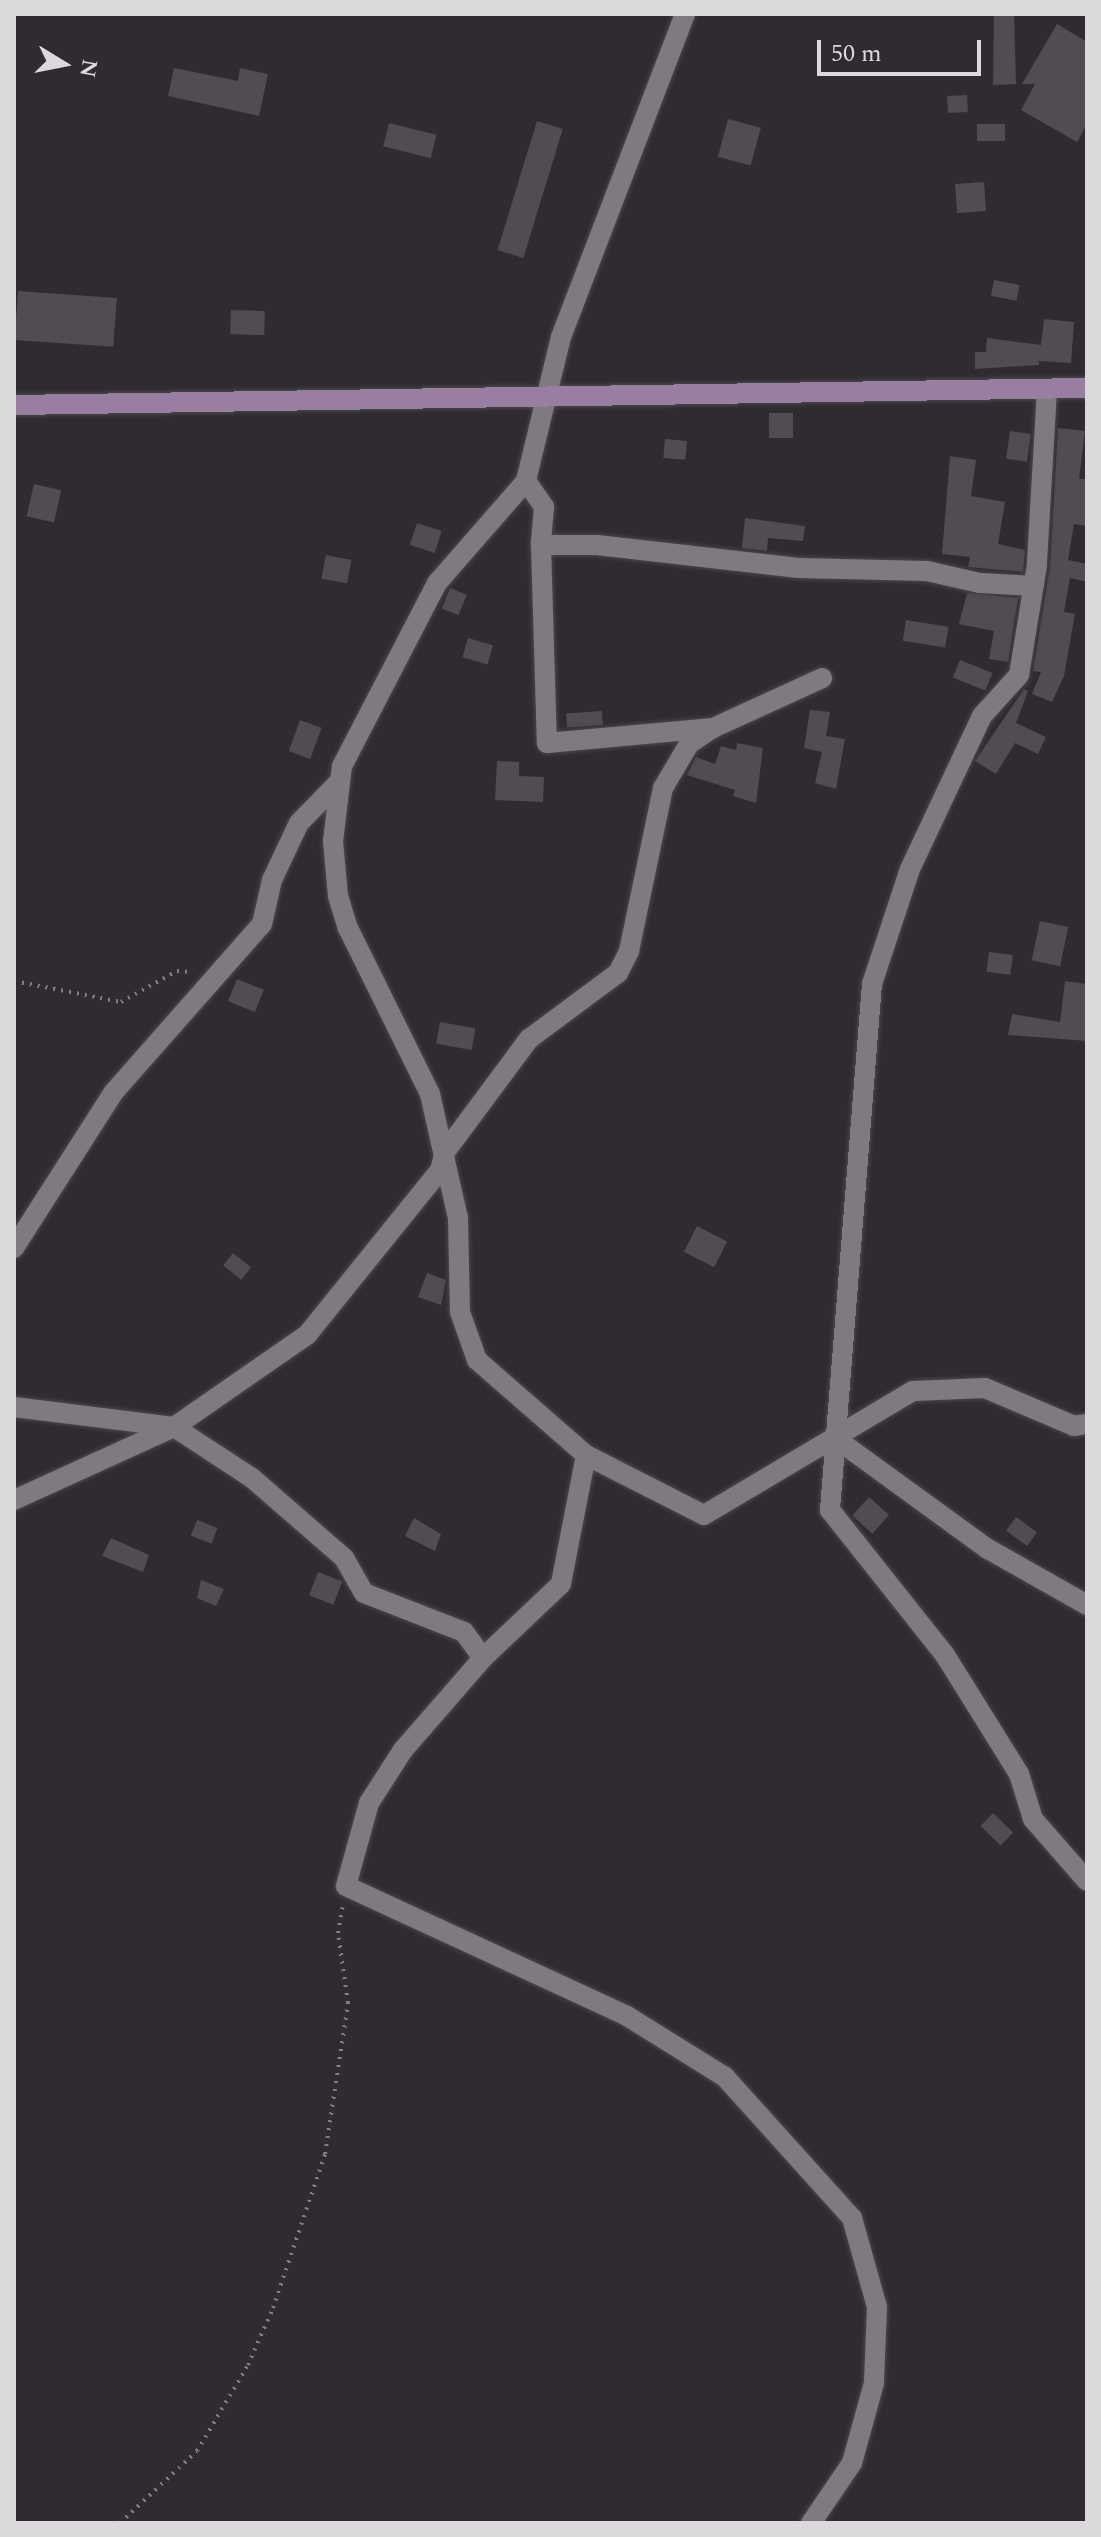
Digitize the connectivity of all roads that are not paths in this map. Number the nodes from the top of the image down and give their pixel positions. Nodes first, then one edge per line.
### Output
1 (685, 14) edge
2 (1087, 388) edge
3 (1047, 389) junction
4 (546, 395) junction
5 (14, 405) edge
6 (526, 481) junction
7 (541, 545) junction
8 (1034, 586) junction
9 (822, 678) dead end
10 (713, 728) junction
11 (340, 781) junction
12 (445, 1152) junction
13 (14, 1248) edge
14 (14, 1407) edge
15 (1087, 1424) edge
16 (174, 1427) junction
17 (835, 1438) junction
18 (586, 1455) junction
19 (14, 1500) edge
20 (1087, 1605) edge
21 (483, 1658) junction
22 (1087, 1881) edge
23 (811, 2523) edge

1 - 4 street
2 - 3 main road
3 - 4 main road
3 - 8 street
4 - 5 main road
4 - 6 street
6 - 7 street
6 - 11 street
7 - 8 street
7 - 10 street
8 - 17 street
9 - 10 street
10 - 12 street
11 - 12 street
11 - 13 street
12 - 16 street
12 - 18 street
14 - 16 street
15 - 17 street
16 - 19 street
16 - 21 street
17 - 18 street
17 - 20 street
17 - 22 street
18 - 21 street
21 - 23 street

